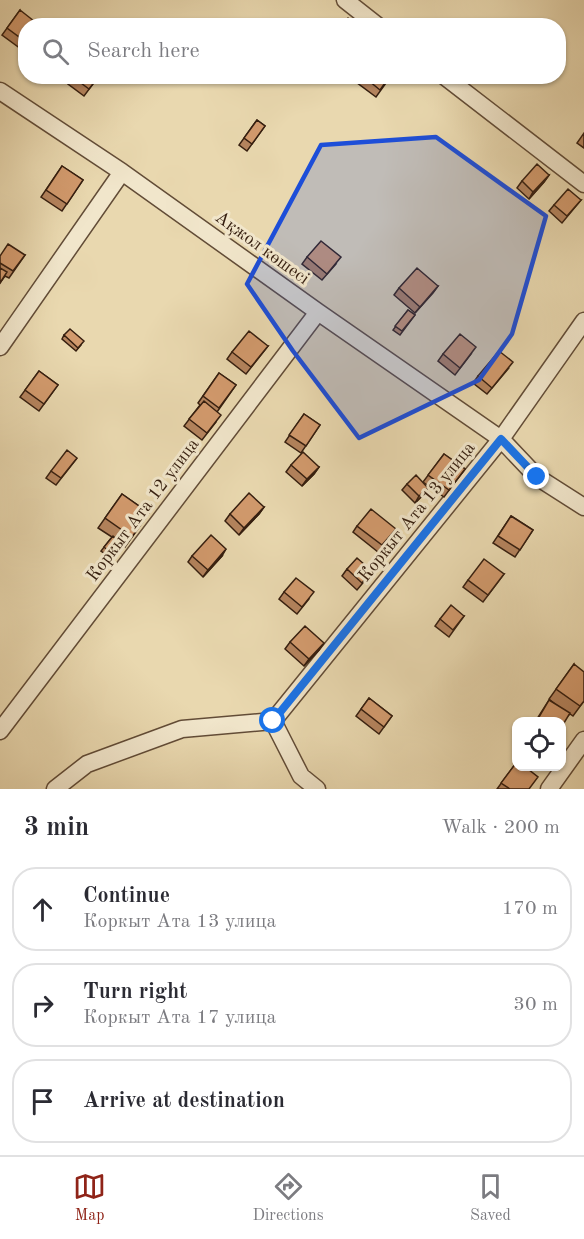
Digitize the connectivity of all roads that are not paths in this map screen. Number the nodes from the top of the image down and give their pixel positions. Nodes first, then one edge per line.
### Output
1 (345, 0) edge
2 (368, 18) edge
3 (454, 84) edge
4 (0, 91) edge
5 (122, 172) junction
6 (584, 184) edge
7 (318, 312) junction
8 (584, 321) edge
9 (0, 347) edge
10 (501, 439) junction
11 (584, 507) edge
12 (273, 721) junction
13 (0, 731) edge
14 (584, 740) edge
15 (55, 789) edge
16 (318, 789) edge
17 (549, 789) edge

1 - 2 street
3 - 6 street
4 - 5 street, Ақжол көшесі
5 - 7 street, Ақжол көшесі
5 - 9 street
7 - 10 street, Ақжол көшесі
7 - 13 street, Коркыт Ата 12 улица
8 - 10 street, Коркыт Ата 13 улица
10 - 11 street, Ақжол көшесі
10 - 12 street, Коркыт Ата 13 улица
12 - 15 street
12 - 16 street
14 - 17 street

